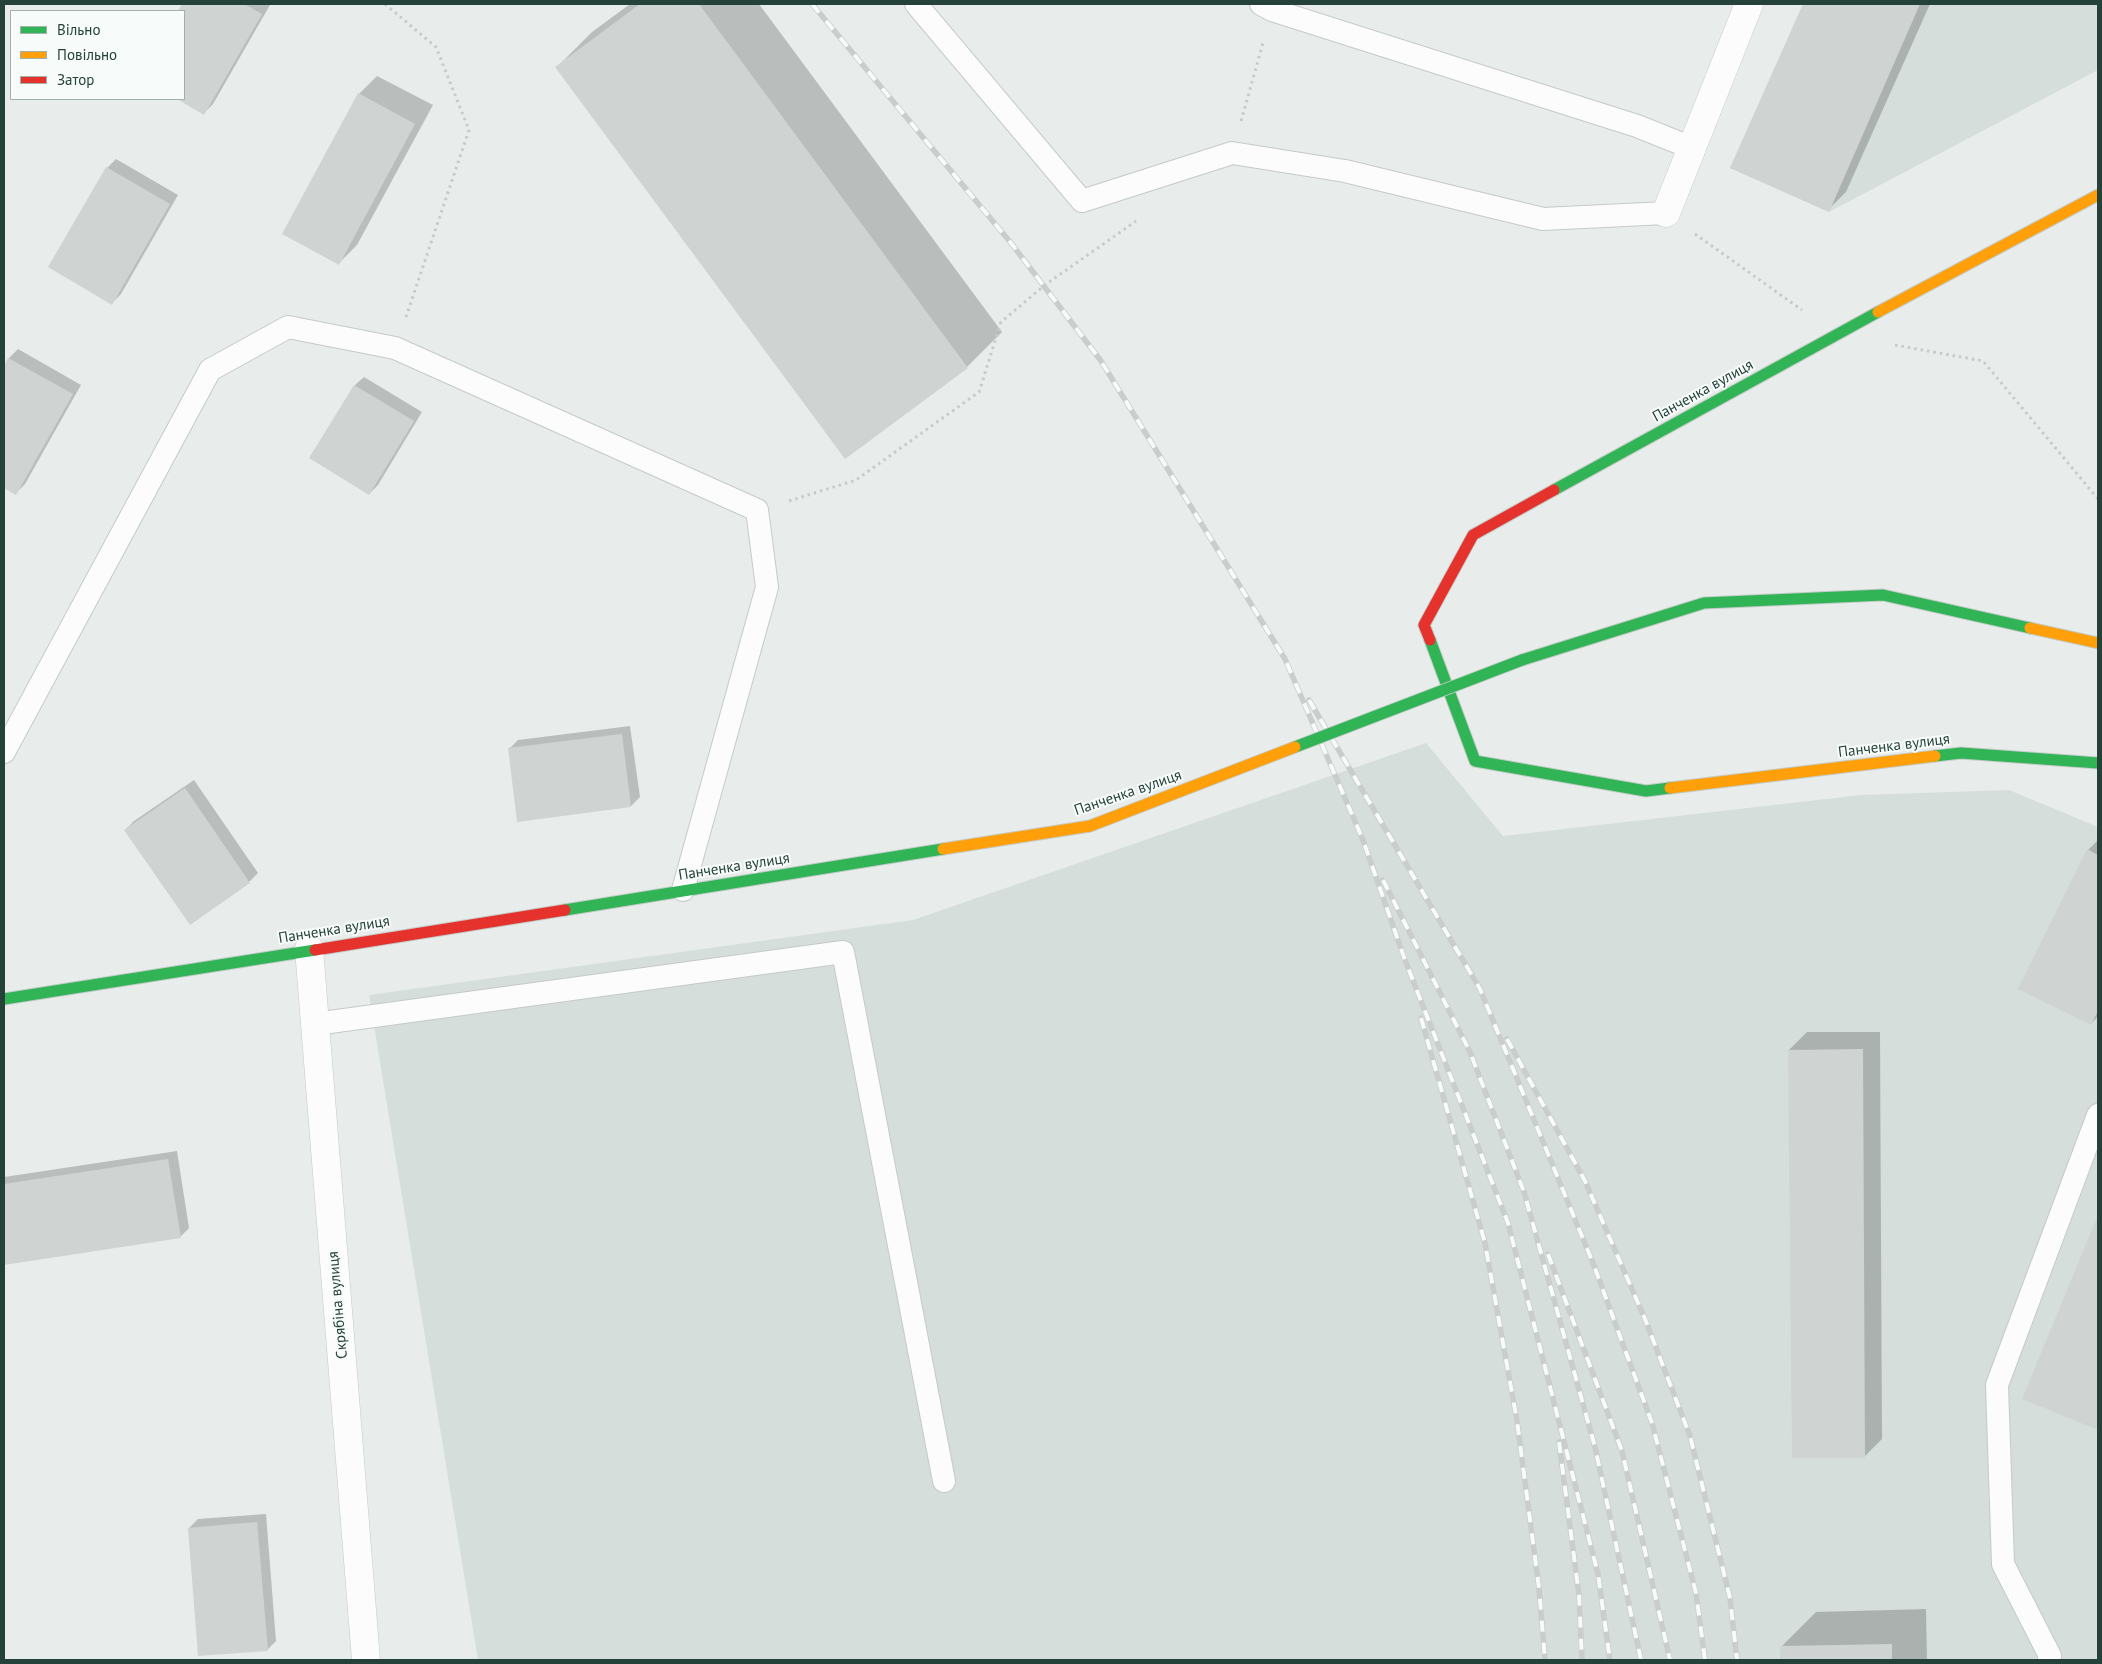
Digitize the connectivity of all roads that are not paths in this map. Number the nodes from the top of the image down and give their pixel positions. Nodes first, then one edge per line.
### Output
1 (916, 4) edge
2 (1749, 4) edge
3 (1268, 6) edge
4 (1692, 148) junction
5 (2098, 195) edge
6 (1666, 213) joint
7 (2098, 643) edge
8 (4, 752) edge
9 (2098, 763) edge
10 (683, 890) junction
11 (309, 949) junction
12 (4, 998) edge
13 (315, 1024) junction
14 (2098, 1115) edge
15 (944, 1481) dead end
16 (366, 1660) edge
17 (2049, 1660) edge

1 - 6 lane
2 - 4 street
3 - 4 lane
4 - 6 street
5 - 9 street, Панченка вулиця
7 - 10 street, Панченка вулиця, bridge
8 - 10 lane
10 - 11 street, Панченка вулиця
11 - 12 street, Панченка вулиця
11 - 13 street, Скрябіна вулиця
13 - 15 lane
13 - 16 street, Скрябіна вулиця
14 - 17 lane

